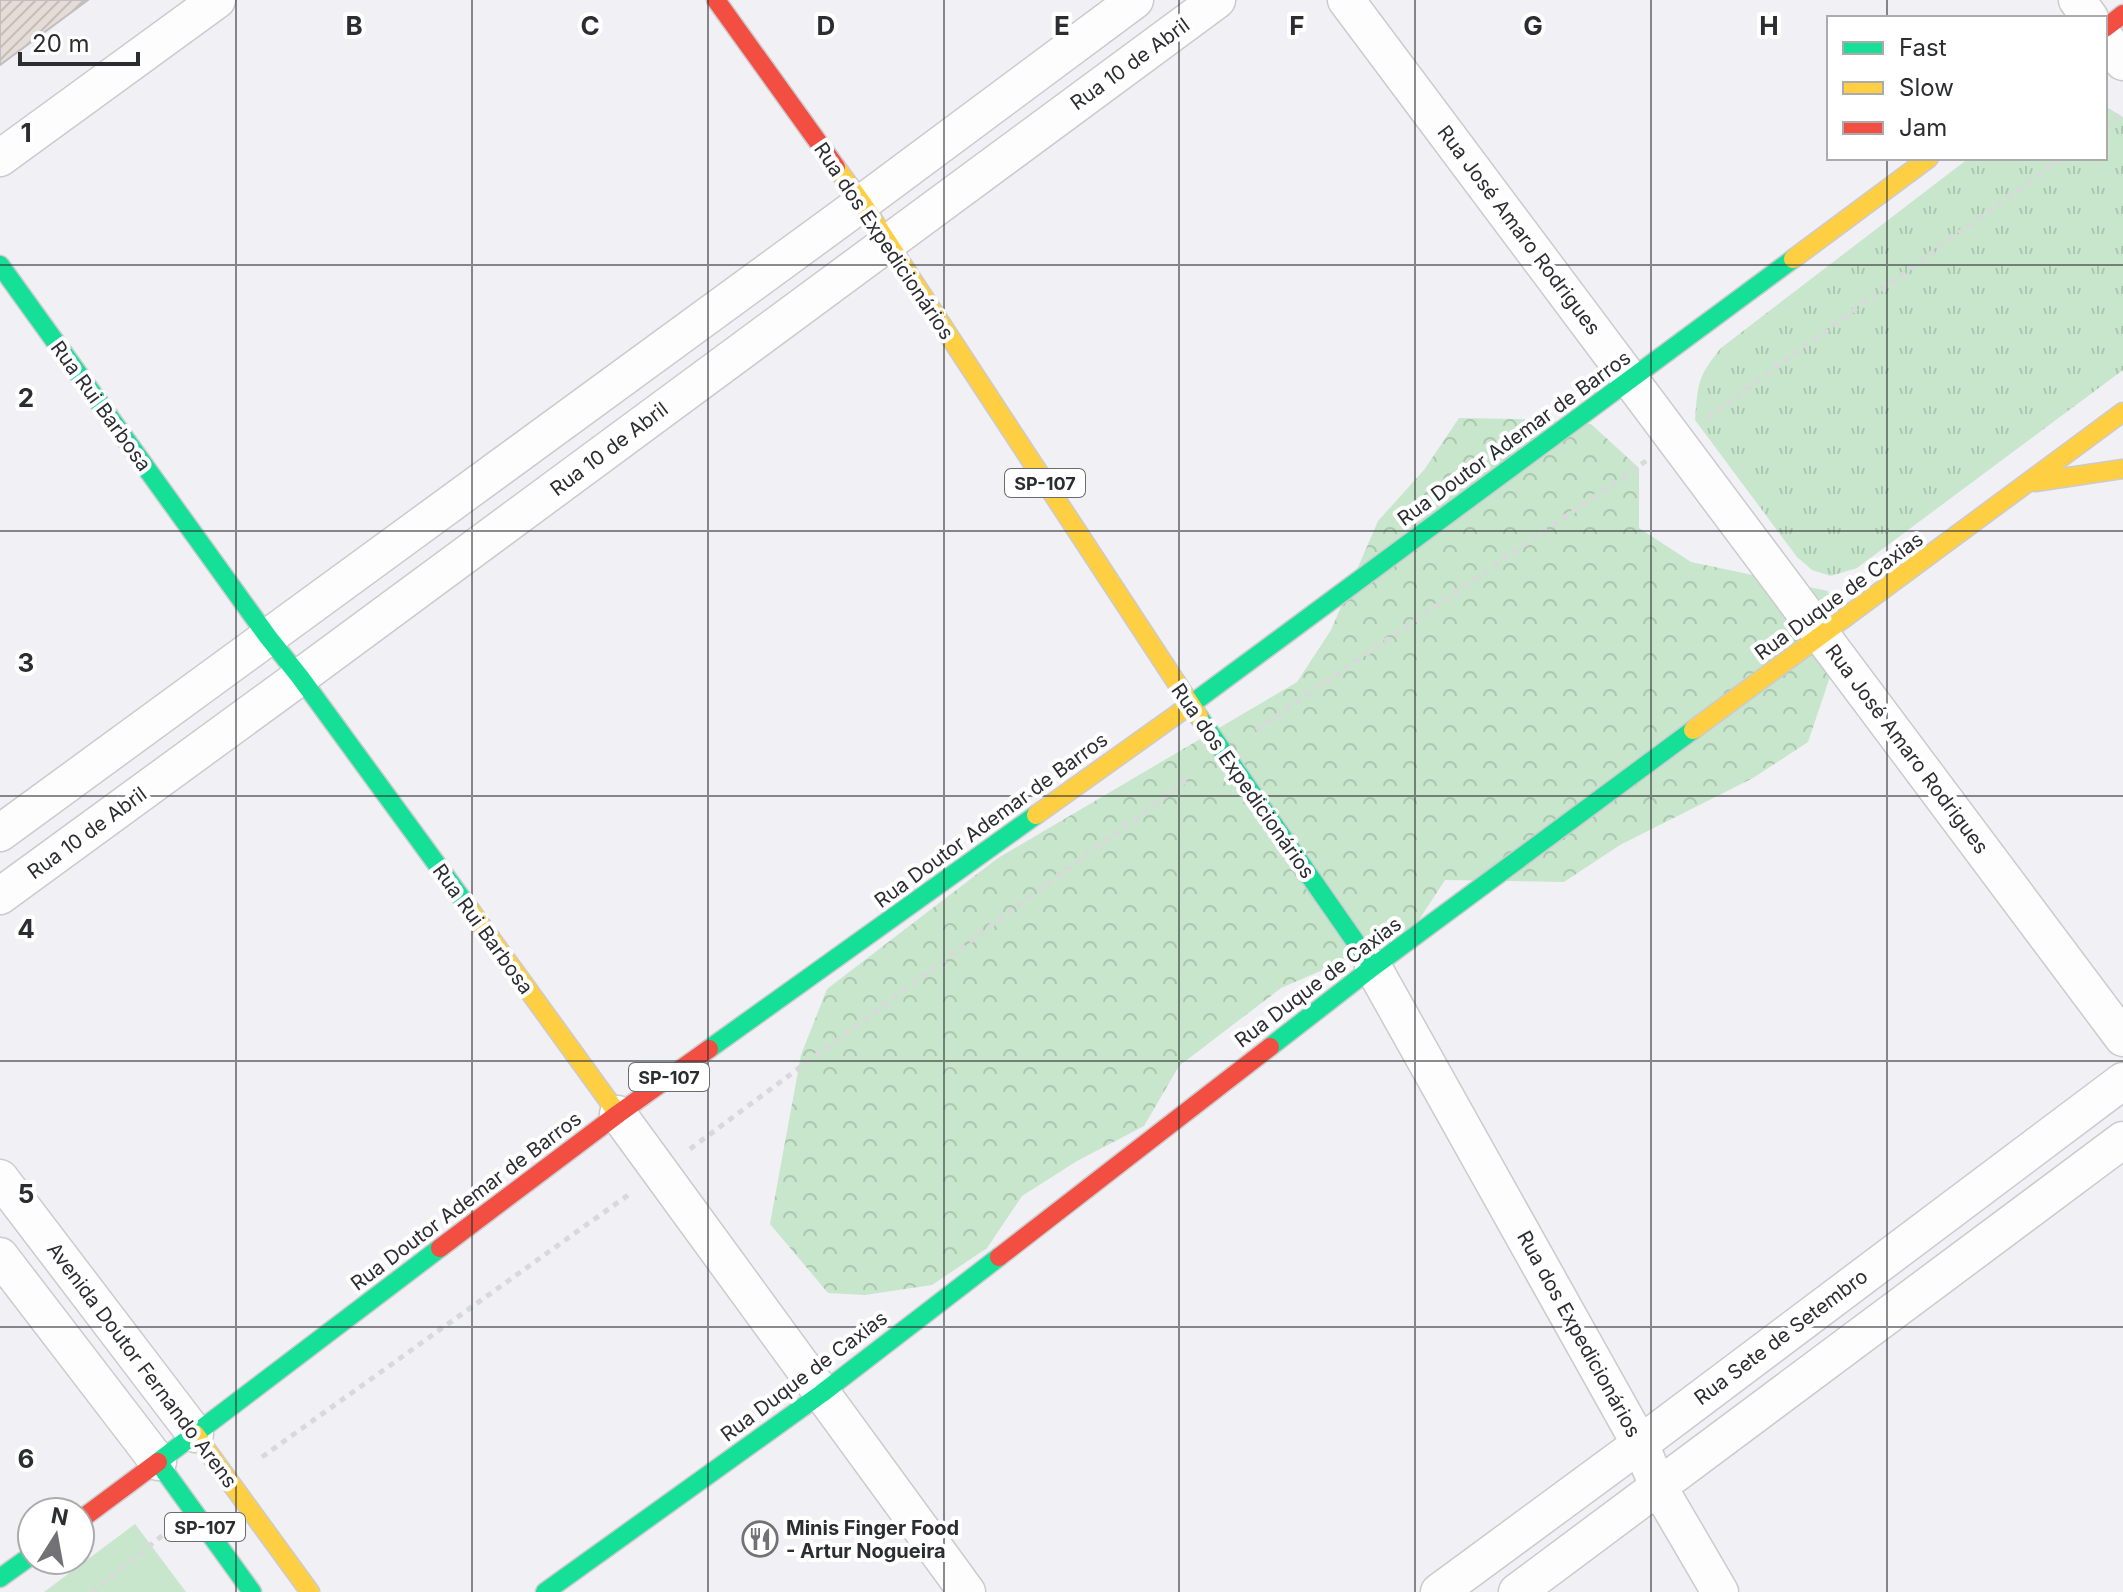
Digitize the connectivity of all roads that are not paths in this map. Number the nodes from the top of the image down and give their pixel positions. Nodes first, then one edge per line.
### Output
1 (217, 0) edge
2 (716, 0) edge
3 (1135, 0) edge
4 (1217, 0) edge
5 (1346, 0) edge
6 (2123, 14) edge
7 (2107, 26) edge
8 (2107, 41) edge
9 (2123, 62) edge
10 (0, 158) edge
11 (1926, 160) edge
12 (862, 203) junction
13 (887, 242) junction
14 (0, 265) edge
15 (1631, 379) junction
16 (2123, 412) edge
17 (2123, 469) edge
18 (2029, 483) junction
19 (1822, 635) junction
20 (268, 637) junction
21 (300, 677) junction
22 (1190, 705) junction
23 (0, 833) edge
24 (0, 896) edge
25 (1373, 967) junction
26 (2123, 1038) edge
27 (2123, 1081) edge
28 (618, 1114) junction
29 (2123, 1140) edge
30 (0, 1178) edge
31 (0, 1256) edge
32 (821, 1394) junction
33 (195, 1434) junction
34 (1640, 1444) junction
35 (158, 1462) junction
36 (1658, 1486) junction
37 (96, 1508) edge
38 (252, 1592) edge
39 (310, 1592) edge
40 (545, 1592) edge
41 (967, 1592) edge
42 (1439, 1592) edge
43 (1517, 1592) edge
44 (1720, 1592) edge

1 - 10 street
2 - 12 main road, Rua dos Expedicionários / SP-107
3 - 12 street
4 - 13 street, Rua 10 de Abril
5 - 15 street, Rua José Amaro Rodrigues
6 - 7 main road
8 - 9 street
11 - 15 main road, Rua Doutor Ademar de Barros
12 - 13 main road, Rua dos Expedicionários / SP-107
12 - 20 street
13 - 21 street, Rua 10 de Abril
13 - 22 main road, Rua dos Expedicionários / SP-107
14 - 20 main road, Rua Rui Barbosa / SP-107
15 - 19 street, Rua José Amaro Rodrigues
15 - 22 main road, Rua Doutor Ademar de Barros
16 - 18 main road, Rua Duque de Caxias
17 - 18 main road
18 - 19 main road, Rua Duque de Caxias
19 - 25 main road, Rua Duque de Caxias
19 - 26 street, Rua José Amaro Rodrigues
20 - 21 main road, Rua Rui Barbosa / SP-107
20 - 23 street
21 - 24 street, Rua 10 de Abril
21 - 28 main road, Rua Rui Barbosa / SP-107
22 - 25 main road, Rua dos Expedicionários / SP-107
22 - 28 main road, Rua Doutor Ademar de Barros / SP-107
25 - 32 main road, Rua Duque de Caxias
25 - 34 street, Rua dos Expedicionários
27 - 34 street, Rua Sete de Setembro
28 - 32 street, Rua Rui Barbosa
28 - 33 main road, Rua Doutor Ademar de Barros / SP-107
29 - 36 street
30 - 33 street, Avenida Doutor Fernando Arens
31 - 35 street
32 - 40 main road, Rua Duque de Caxias
32 - 41 street, Rua Rui Barbosa
33 - 35 main road, Rua Doutor Ademar de Barros / SP-107
33 - 39 main road, Avenida Doutor Fernando Arens / SP-107
34 - 36 street, Rua dos Expedicionários
34 - 42 street, Rua Sete de Setembro
35 - 37 main road, Rua Doutor Ademar de Barros
35 - 38 main road, SP-107
36 - 43 street
36 - 44 street, Rua dos Expedicionários

